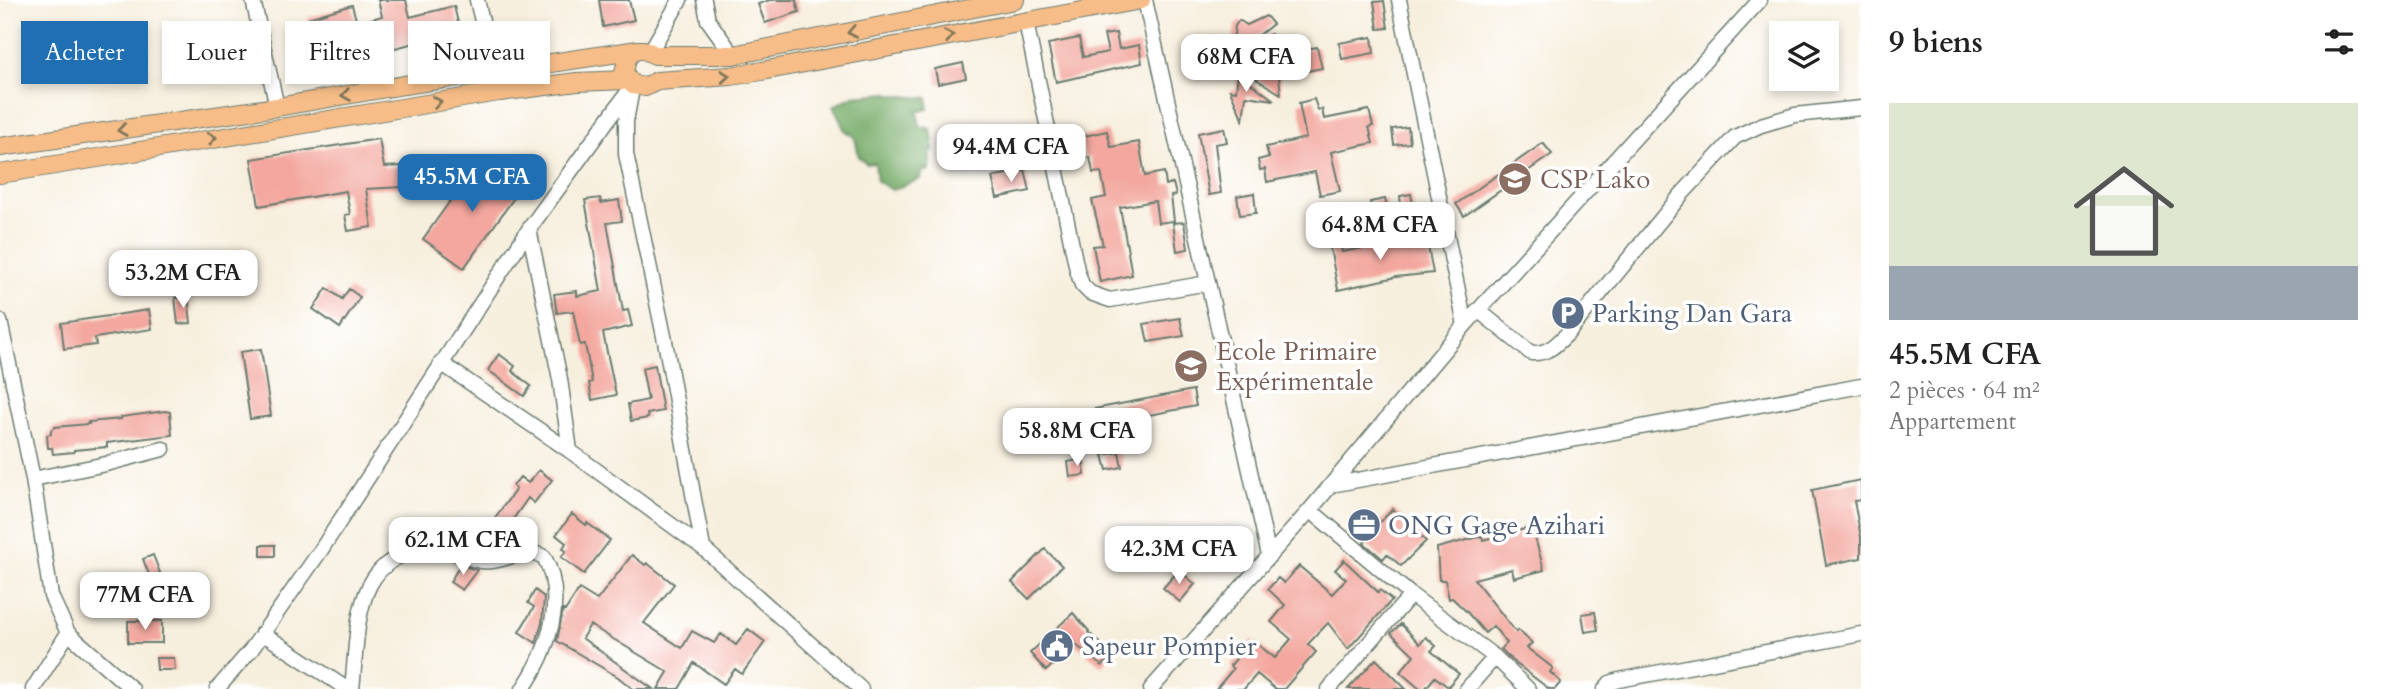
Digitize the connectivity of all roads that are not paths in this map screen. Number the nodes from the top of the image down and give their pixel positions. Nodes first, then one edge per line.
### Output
1 (253, 0) edge
2 (477, 0) edge
3 (680, 0) edge
4 (705, 0) edge
5 (1015, 0) edge
6 (1143, 0) edge
7 (1399, 0) edge
8 (1760, 0) edge
9 (482, 21) edge
10 (1026, 22) junction
11 (646, 53) junction
12 (733, 55) junction
13 (550, 64) edge
14 (657, 81) junction
15 (630, 82) junction
16 (416, 84) edge
17 (277, 107) junction
18 (1861, 108) edge
19 (0, 148) edge
20 (0, 174) edge
21 (529, 229) junction
22 (1208, 283) junction
23 (1478, 310) junction
24 (0, 321) edge
25 (1465, 325) junction
26 (440, 363) junction
27 (1861, 386) edge
28 (163, 449) dead end
29 (570, 451) junction
30 (33, 479) junction
31 (1331, 485) junction
32 (1310, 510) junction
33 (703, 548) junction
34 (1269, 556) junction
35 (1411, 595) junction
36 (68, 633) junction
37 (262, 633) junction
38 (1861, 634) edge
39 (1495, 657) junction
40 (33, 689) edge
41 (132, 689) edge
42 (217, 689) edge
43 (350, 689) edge
44 (523, 689) edge
45 (861, 689) edge
46 (1151, 689) edge
47 (1329, 689) edge
48 (1467, 689) edge
49 (1528, 689) edge
50 (1605, 689) edge

1 - 17 street
2 - 9 street
3 - 11 street
4 - 12 street
5 -> 12 main road
6 - 10 main road
6 - 22 street
7 - 25 street
8 - 23 street
14 -> 10 main road
10 - 22 street
11 - 12 main road
11 - 13 main road
11 - 14 main road
11 - 15 main road
14 - 15 main road
20 -> 15 main road
15 - 21 street
15 - 33 street
16 -> 17 main road
17 -> 19 main road
18 - 23 street
21 - 26 street
21 - 29 street
22 - 34 street
23 - 25 street
24 - 30 street
25 - 31 street
26 - 29 street
26 - 37 street
27 - 31 street
28 - 30 street
29 - 33 street
30 - 36 street
31 - 32 street
32 - 34 street
32 - 35 street
33 - 45 street
34 - 46 street
35 - 39 street
35 - 47 street
36 - 40 street
36 - 41 street
37 - 42 street
37 - 43 street
38 - 50 street
39 - 48 street
39 - 49 street
43 - 44 street

